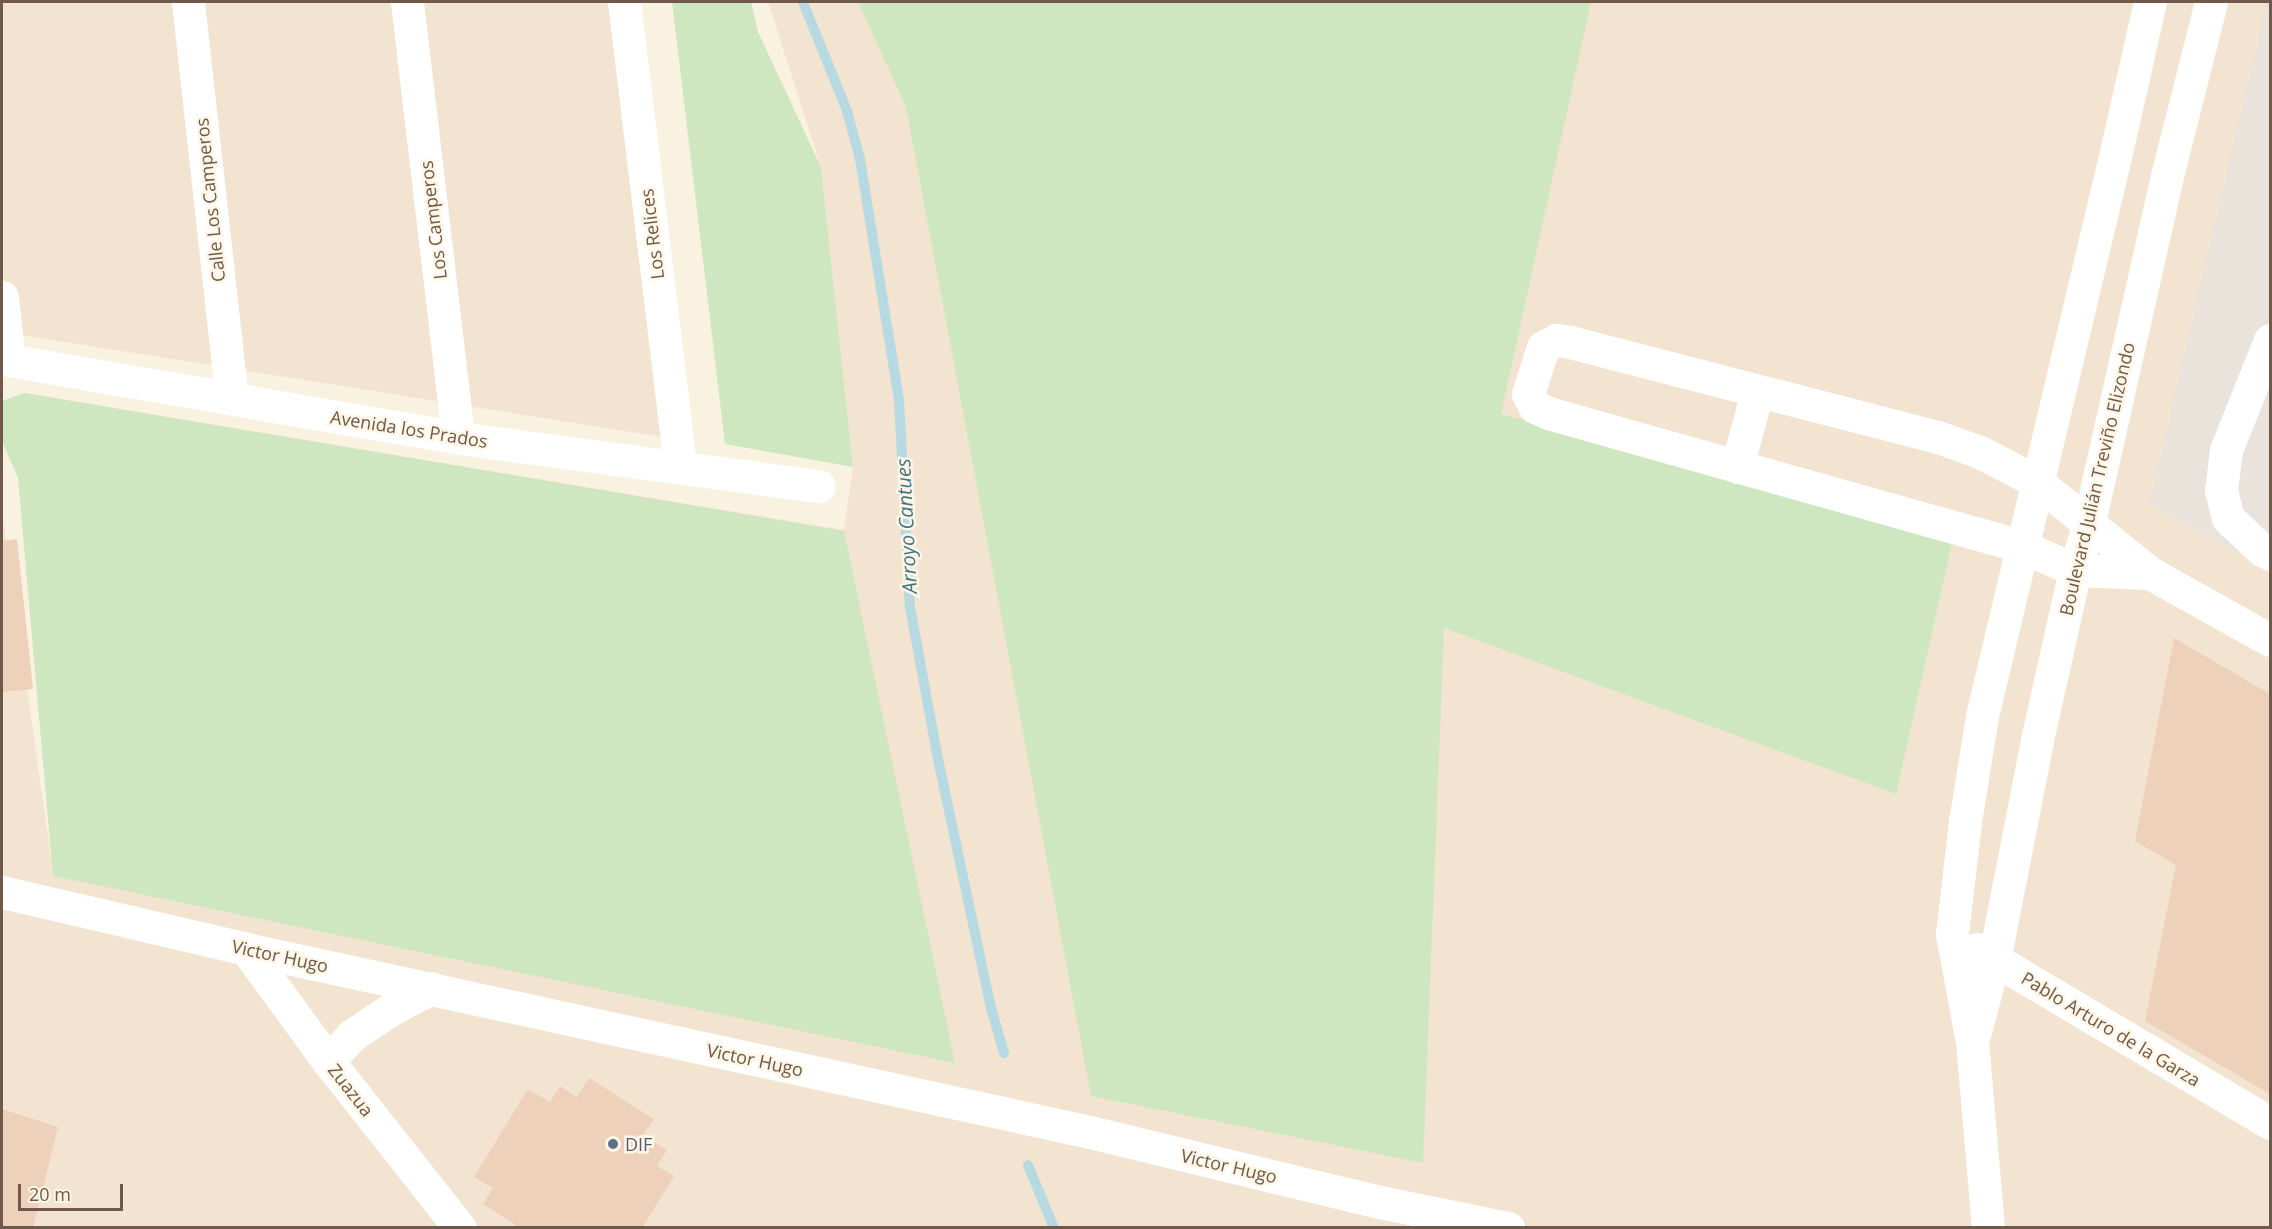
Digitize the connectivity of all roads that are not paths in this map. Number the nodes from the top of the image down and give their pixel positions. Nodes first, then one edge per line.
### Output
1 (188, 2) edge
2 (407, 2) edge
3 (624, 2) edge
4 (2150, 2) edge
5 (2211, 2) edge
6 (2, 297) edge
7 (2271, 340) edge
8 (5, 359) edge
9 (1757, 392) junction
10 (232, 398) junction
11 (458, 438) junction
12 (680, 467) junction
13 (1737, 467) junction
14 (2036, 481) junction
15 (819, 486) dead end
16 (2089, 522) junction
17 (2021, 546) junction
18 (2271, 554) edge
19 (2075, 570) junction
20 (2150, 573) junction
21 (2271, 640) edge
22 (2, 892) edge
23 (1952, 934) junction
24 (246, 949) junction
25 (1994, 960) junction
26 (431, 988) junction
27 (1972, 1042) junction
28 (328, 1061) junction
29 (2271, 1123) edge
30 (1377, 1214) edge
31 (460, 1227) edge
32 (1508, 1227) edge
33 (1988, 1227) edge

1 - 10 street, Calle Los Camperos
2 - 11 street, Los Camperos
3 - 12 street, Los Relices
4 - 14 street
5 - 16 street, Boulevard Julián Treviño Elizondo
6 - 8 street
7 - 18 street
8 - 10 street, Avenida los Prados
9 - 13 street
9 - 13 street
9 - 14 street
10 - 11 street, Avenida los Prados
11 - 12 street, Avenida los Prados
12 - 15 street, Avenida los Prados
13 - 17 street
14 - 16 street
14 - 17 street
16 - 19 street, Boulevard Julián Treviño Elizondo
16 - 20 street
17 - 19 street
17 - 23 street
19 - 20 street
19 - 25 street, Boulevard Julián Treviño Elizondo
20 - 21 street
22 - 24 street, Victor Hugo
23 - 25 street, Pablo Arturo de la Garza
23 - 27 street
24 - 26 street, Victor Hugo
24 - 28 street, Zuazua
25 - 27 street, Boulevard Julián Treviño Elizondo
25 - 29 street, Pablo Arturo de la Garza
26 - 28 street
26 - 30 street, Victor Hugo
27 - 33 street
28 - 31 street, Zuazua
30 - 32 street, Victor Hugo

